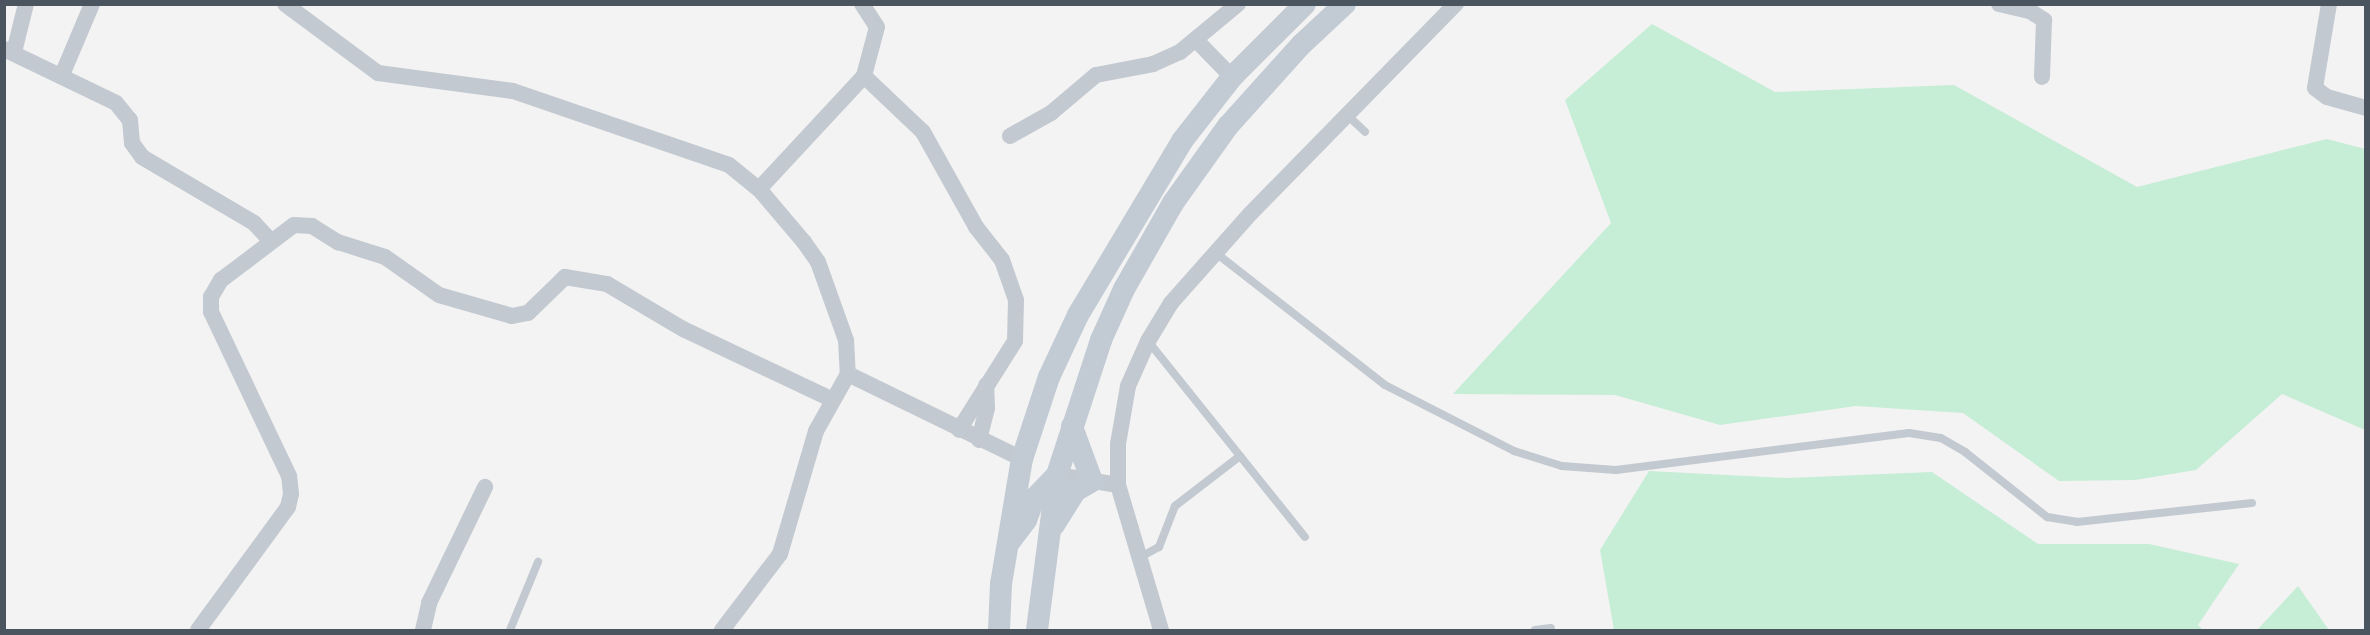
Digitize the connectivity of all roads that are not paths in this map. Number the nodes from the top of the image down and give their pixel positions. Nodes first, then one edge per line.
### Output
1 (26, 4) edge
2 (92, 4) edge
3 (285, 4) edge
4 (861, 4) edge
5 (1238, 4) edge
6 (1305, 4) edge
7 (1345, 4) edge
8 (1456, 4) edge
9 (1999, 4) edge
10 (2329, 4) edge
11 (1196, 40) junction
12 (9, 51) edge
13 (62, 75) junction
14 (864, 76) junction
15 (1232, 77) junction
16 (2042, 77) dead end
17 (2366, 108) edge
18 (1346, 114) junction
19 (1365, 132) dead end
20 (1010, 136) dead end
21 (759, 189) junction
22 (271, 241) junction
23 (1216, 253) junction
24 (1148, 341) junction
25 (848, 374) junction
26 (986, 385) junction
27 (833, 400) junction
28 (1072, 425) junction
29 (958, 430) junction
30 (979, 440) junction
31 (1240, 456) junction
32 (1022, 459) junction
33 (1057, 475) junction
34 (1092, 480) junction
35 (1118, 485) junction
36 (486, 487) dead end
37 (2252, 503) dead end
38 (1305, 537) dead end
39 (1047, 539) junction
40 (1007, 545) junction
41 (1138, 558) junction
42 (538, 562) dead end
43 (1551, 628) dead end
44 (198, 630) edge
45 (423, 630) edge
46 (510, 630) edge
47 (722, 630) edge
48 (999, 630) edge
49 (1037, 630) edge
50 (1161, 630) edge
51 (1535, 630) edge

1 - 12 street
2 - 13 street
3 - 21 street
4 - 14 street
5 - 11 street
6 - 15 main road
7 - 28 main road
8 - 18 street
9 - 16 street
10 - 17 street
11 - 15 street
11 - 20 street
12 - 13 street
13 - 22 street
14 - 21 street
14 - 26 street
15 - 32 main road
18 - 19 lane
18 - 23 street
21 - 25 street
22 - 27 street
22 - 44 street
23 - 24 street
23 - 37 lane
24 - 31 lane
24 - 35 street
25 - 27 street
25 - 29 street
26 - 29 street
26 - 30 street
27 - 47 street
28 - 33 main road
28 - 34 main road
29 - 30 street
30 - 32 street
31 - 38 lane
31 - 41 lane
32 - 40 main road
33 - 34 street
33 - 39 main road
33 - 40 main road
34 - 35 street
34 - 39 main road
35 - 41 street
36 - 45 street
39 - 49 main road
40 - 48 main road
41 - 50 street
42 - 46 lane
43 - 51 lane

